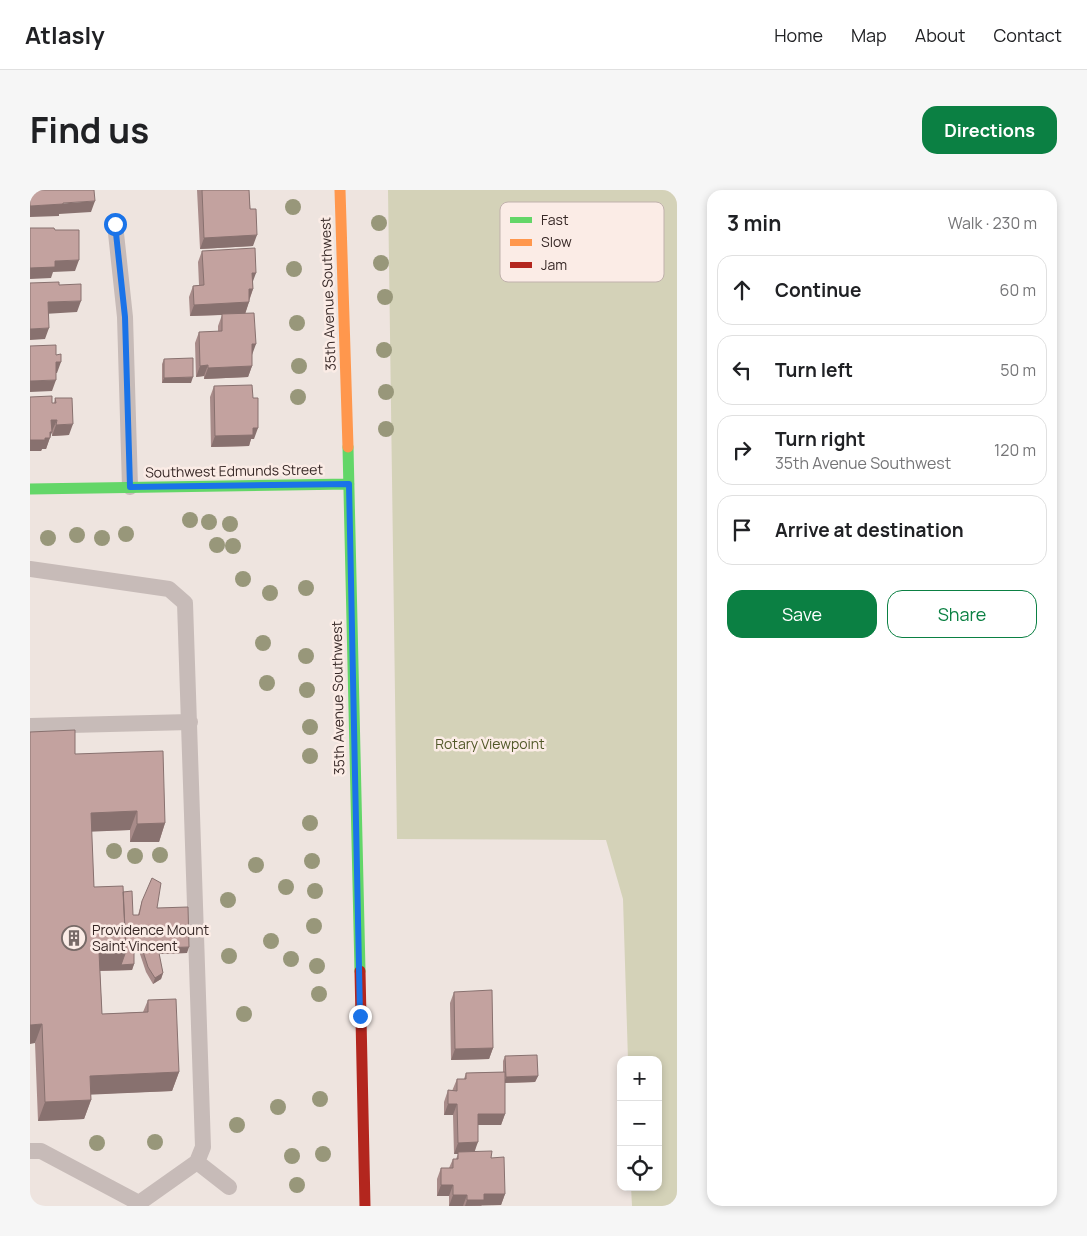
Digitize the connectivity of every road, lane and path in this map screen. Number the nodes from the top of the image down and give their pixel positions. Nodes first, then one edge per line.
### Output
1 (340, 190) edge
2 (115, 224) dead end
3 (349, 484) junction
4 (130, 487) junction
5 (30, 489) edge
6 (30, 569) edge
7 (30, 714) edge
8 (190, 722) junction
9 (30, 726) edge
10 (30, 1151) edge
11 (197, 1162) junction
12 (229, 1186) dead end
13 (139, 1204) edge
14 (365, 1206) edge

1 - 3 main road, 35th Avenue Southwest
2 - 4 lane
3 - 4 main road, Southwest Edmunds Street
3 - 14 main road, 35th Avenue Southwest
4 - 5 main road, Southwest Edmunds Street
6 - 8 lane
7 - 9 lane
8 - 9 lane
8 - 11 lane
10 - 13 lane
11 - 12 lane
11 - 13 lane

